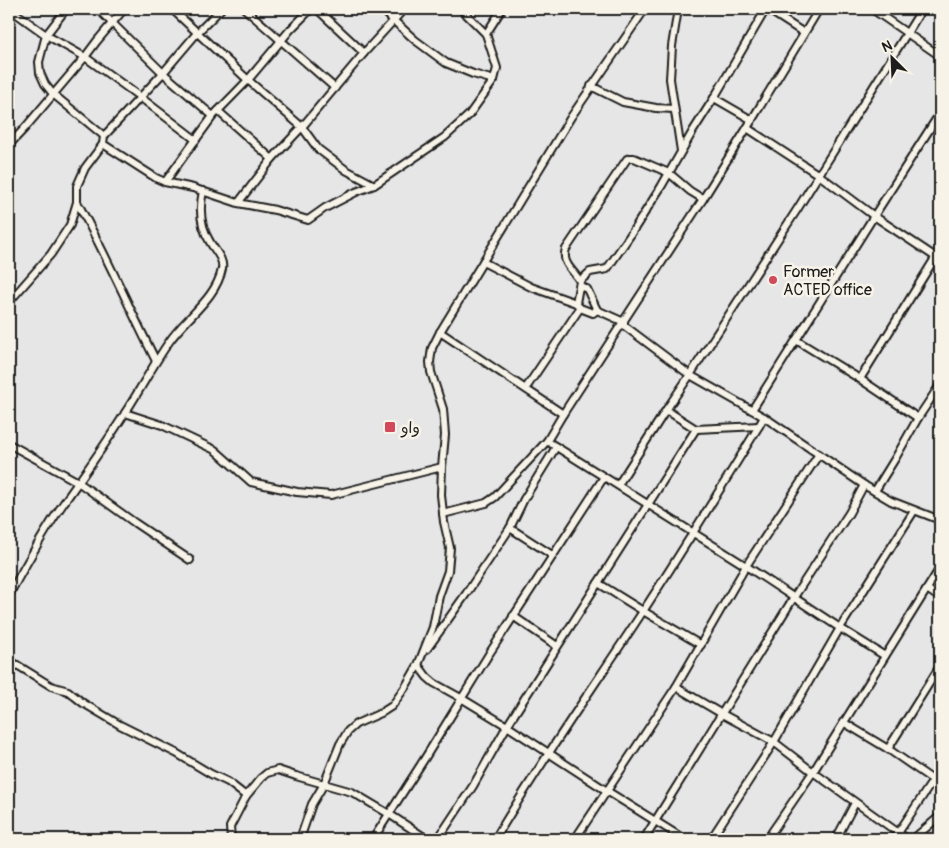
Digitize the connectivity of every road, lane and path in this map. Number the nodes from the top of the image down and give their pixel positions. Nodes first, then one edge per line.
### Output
1 (10, 9) edge
2 (66, 9) edge
3 (98, 9) edge
4 (124, 9) edge
5 (172, 9) edge
6 (220, 9) edge
7 (245, 9) edge
8 (311, 9) edge
9 (317, 9) edge
10 (382, 9) edge
11 (404, 9) edge
12 (461, 9) edge
13 (502, 9) edge
14 (645, 9) edge
15 (678, 9) edge
16 (766, 9) edge
17 (819, 9) edge
18 (872, 9) edge
19 (922, 9) edge
20 (393, 20) junction
21 (112, 22) junction
22 (197, 33) junction
23 (804, 33) junction
24 (908, 33) junction
25 (486, 34) junction
26 (46, 35) junction
27 (282, 41) junction
28 (364, 53) junction
29 (940, 56) edge
30 (85, 57) junction
31 (164, 73) junction
32 (248, 80) junction
33 (494, 80) junction
34 (591, 86) junction
35 (335, 88) junction
36 (54, 94) junction
37 (140, 97) junction
38 (714, 98) junction
39 (674, 109) junction
40 (940, 113) edge
41 (216, 114) junction
42 (752, 120) junction
43 (302, 127) junction
44 (747, 128) junction
45 (104, 136) junction
46 (196, 140) junction
47 (103, 144) junction
48 (9, 145) edge
49 (681, 151) junction
50 (272, 159) junction
51 (669, 173) junction
52 (819, 175) junction
53 (165, 182) junction
54 (374, 185) junction
55 (203, 191) junction
56 (703, 199) junction
57 (77, 202) junction
58 (238, 203) junction
59 (874, 216) junction
60 (940, 250) edge
61 (938, 258) edge
62 (483, 262) junction
63 (580, 283) junction
64 (9, 302) edge
65 (578, 305) junction
66 (597, 310) junction
67 (623, 323) junction
68 (440, 332) junction
69 (796, 340) junction
70 (156, 361) junction
71 (690, 375) junction
72 (860, 379) junction
73 (940, 385) edge
74 (526, 388) junction
75 (666, 410) junction
76 (752, 410) junction
77 (125, 413) junction
78 (563, 414) junction
79 (764, 417) junction
80 (918, 418) junction
81 (759, 426) junction
82 (696, 429) junction
83 (547, 441) junction
84 (9, 444) edge
85 (556, 446) junction
86 (819, 454) junction
87 (442, 467) junction
88 (604, 477) junction
89 (78, 482) junction
90 (864, 485) junction
91 (618, 486) junction
92 (875, 491) junction
93 (648, 504) junction
94 (914, 511) junction
95 (443, 514) junction
96 (940, 520) edge
97 (510, 528) junction
98 (693, 533) junction
99 (552, 555) junction
100 (190, 560) dead end
101 (746, 566) junction
102 (940, 568) edge
103 (598, 583) junction
104 (927, 590) junction
105 (9, 595) edge
106 (794, 597) junction
107 (940, 598) edge
108 (643, 611) junction
109 (513, 616) junction
110 (840, 628) junction
111 (701, 645) junction
112 (557, 646) junction
113 (422, 656) junction
114 (885, 656) junction
115 (9, 660) edge
116 (418, 665) junction
117 (940, 666) edge
118 (676, 686) junction
119 (461, 698) junction
120 (722, 714) junction
121 (843, 722) junction
122 (507, 726) junction
123 (774, 742) junction
124 (888, 749) junction
125 (549, 754) junction
126 (940, 770) edge
127 (813, 772) junction
128 (933, 780) junction
129 (324, 784) junction
130 (607, 791) junction
131 (246, 796) junction
132 (856, 803) junction
133 (389, 814) junction
134 (940, 816) edge
135 (656, 821) junction
136 (898, 833) junction
137 (231, 839) edge
138 (300, 839) edge
139 (372, 839) edge
140 (426, 839) edge
141 (438, 839) edge
142 (495, 839) edge
143 (575, 839) edge
144 (644, 839) edge
145 (684, 839) edge
146 (711, 839) edge
147 (767, 839) edge
148 (836, 839) edge
149 (907, 839) edge
150 (913, 839) edge

1 - 26 street
2 - 26 street
3 - 21 street
4 - 21 street
5 - 22 street
6 - 22 street
7 - 27 street
8 - 27 street
9 - 28 street
10 - 20 street
11 - 20 street
12 - 25 street
13 - 25 street
14 - 34 street
15 - 39 street
16 - 23 street
16 - 38 street
17 - 23 street
18 - 24 street
19 - 24 street
20 - 28 street
20 - 33 street
21 - 30 street
21 - 31 street
22 - 31 street
22 - 32 street
23 - 42 street
24 - 29 street
24 - 52 street
25 - 33 street
26 - 30 street
26 - 36 street
27 - 32 street
27 - 35 street
28 - 35 street
30 - 36 street
30 - 37 street
31 - 37 street
31 - 41 street
32 - 41 street
32 - 43 street
33 - 54 street
34 - 39 street
34 - 62 street
35 - 43 street
36 - 45 street
36 - 48 street
37 - 45 street
37 - 46 street
38 - 42 street
38 - 49 street
39 - 49 street
40 - 59 street
41 - 46 street
41 - 50 street
42 - 44 street
43 - 50 street
43 - 54 street
44 - 52 street
44 - 56 street
45 - 47 street
46 - 53 street
47 - 53 street
47 - 57 street
49 - 51 street
50 - 58 street
51 - 56 street
51 - 63 street
51 - 63 street
52 - 59 street
52 - 71 street
53 - 55 street
54 - 58 street
55 - 58 street
55 - 70 street
56 - 67 street
57 - 64 street
57 - 70 street
59 - 61 street
59 - 69 street
60 - 61 street
61 - 72 street
62 - 65 street
62 - 68 street
63 - 65 street
63 - 66 street
65 - 66 street
65 - 74 street
66 - 67 street
67 - 71 street
67 - 78 street
68 - 74 street
68 - 87 street
69 - 72 street
69 - 76 street
70 - 77 street
71 - 75 street
71 - 76 street
72 - 80 street
73 - 80 street
74 - 78 street
75 - 82 street
75 - 91 street
76 - 79 street
77 - 87 street
77 - 89 street
78 - 83 street
79 - 81 street
79 - 86 street
80 - 92 street
81 - 82 street
81 - 98 street
82 - 93 street
83 - 85 street
83 - 95 street
84 - 89 street
85 - 88 street
85 - 97 street
86 - 90 street
86 - 101 street
87 - 95 street
88 - 91 street
88 - 99 street
89 - 100 street
89 - 105 street
90 - 92 street
90 - 106 street
91 - 93 street
92 - 94 street
93 - 98 street
93 - 103 street
94 - 96 street
94 - 110 street
95 - 113 street
97 - 99 street
97 - 113 street
98 - 101 street
98 - 108 street
99 - 109 street
101 - 106 street
101 - 111 street
102 - 104 street
103 - 108 street
103 - 112 street
104 - 107 street
104 - 114 street
106 - 110 street
106 - 120 street
108 - 111 street
108 - 125 street
109 - 112 street
109 - 119 street
110 - 114 street
110 - 123 street
111 - 118 street
112 - 122 street
113 - 116 street
114 - 121 street
115 - 131 street
116 - 119 street
116 - 129 street
117 - 124 street
118 - 120 street
118 - 130 street
119 - 122 street
119 - 133 street
120 - 123 street
120 - 135 street
121 - 124 street
121 - 127 street
122 - 125 street
122 - 141 street
123 - 127 street
123 - 146 street
124 - 128 street
125 - 130 street
125 - 142 street
126 - 128 street
127 - 132 street
127 - 147 street
128 - 136 street
129 - 131 street
129 - 133 street
129 - 138 street
130 - 135 street
130 - 143 street
131 - 137 street
132 - 136 street
132 - 148 street
133 - 139 street
133 - 140 street
134 - 150 street
135 - 144 street
135 - 145 street
136 - 149 street

